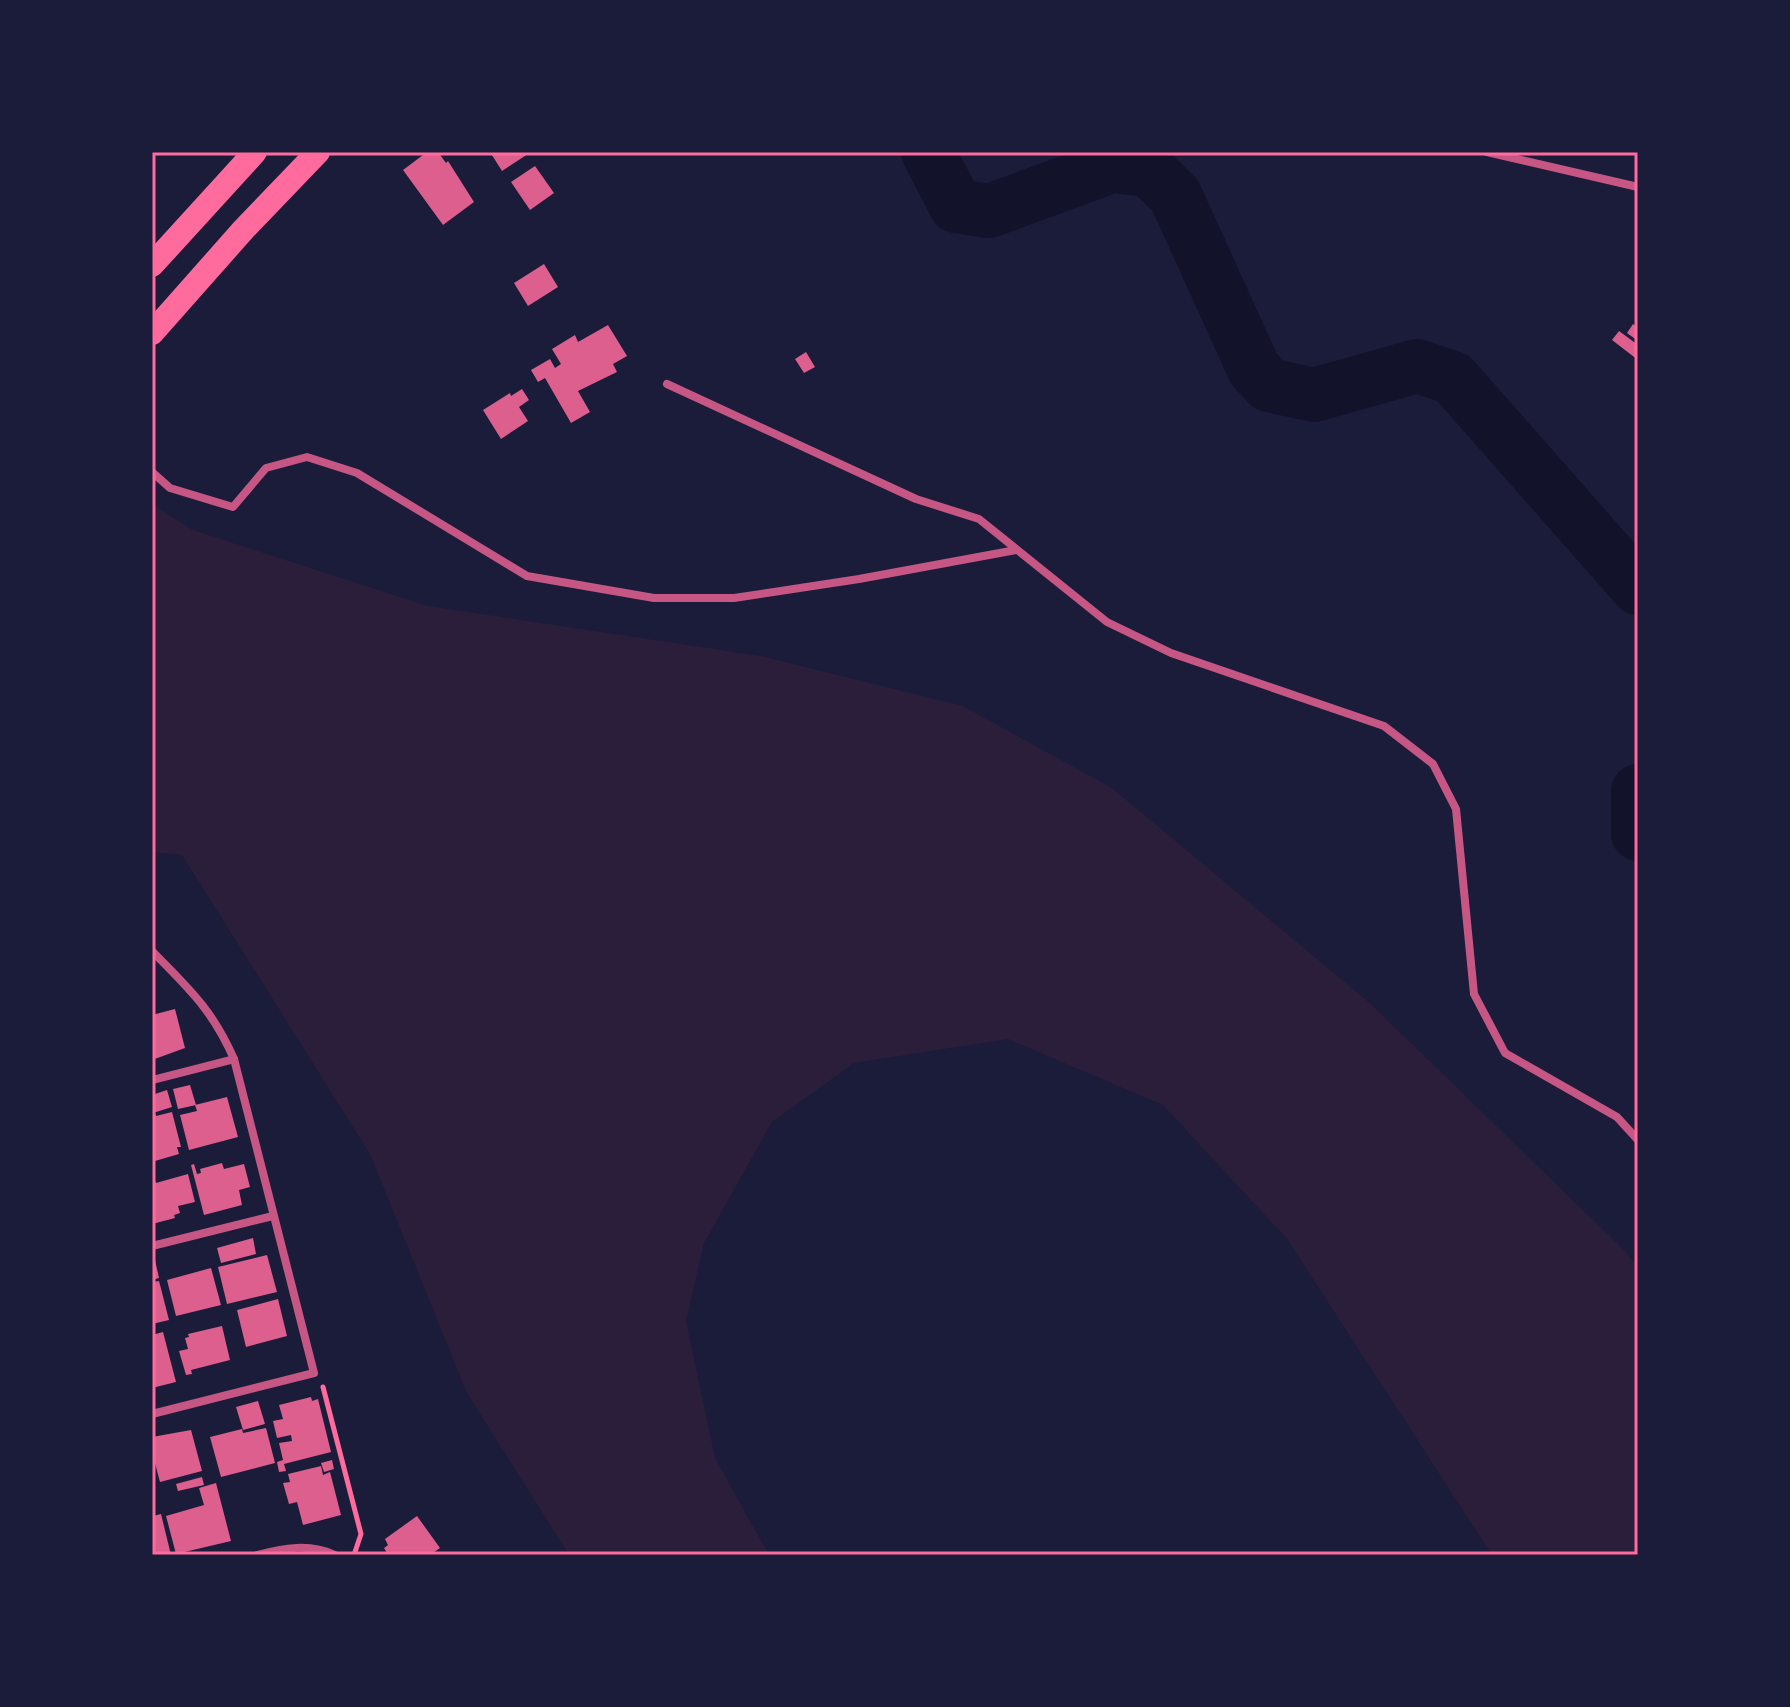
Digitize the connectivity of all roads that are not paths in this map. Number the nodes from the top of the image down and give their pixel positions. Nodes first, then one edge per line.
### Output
1 (255, 152) edge
2 (318, 152) edge
3 (1487, 152) edge
4 (1638, 187) edge
5 (152, 265) edge
6 (152, 333) edge
7 (667, 384) dead end
8 (152, 472) edge
9 (1016, 550) junction
10 (152, 951) edge
11 (234, 1059) junction
12 (152, 1080) edge
13 (1638, 1140) edge
14 (273, 1216) junction
15 (152, 1246) edge
16 (152, 1414) edge
17 (257, 1555) edge
18 (335, 1555) edge

1 - 5 highway
2 - 6 highway
3 - 4 street
7 - 9 street
8 - 9 street
9 - 13 street
10 - 11 street
11 - 12 street
11 - 14 street
14 - 15 street
14 - 16 street
17 - 18 street

